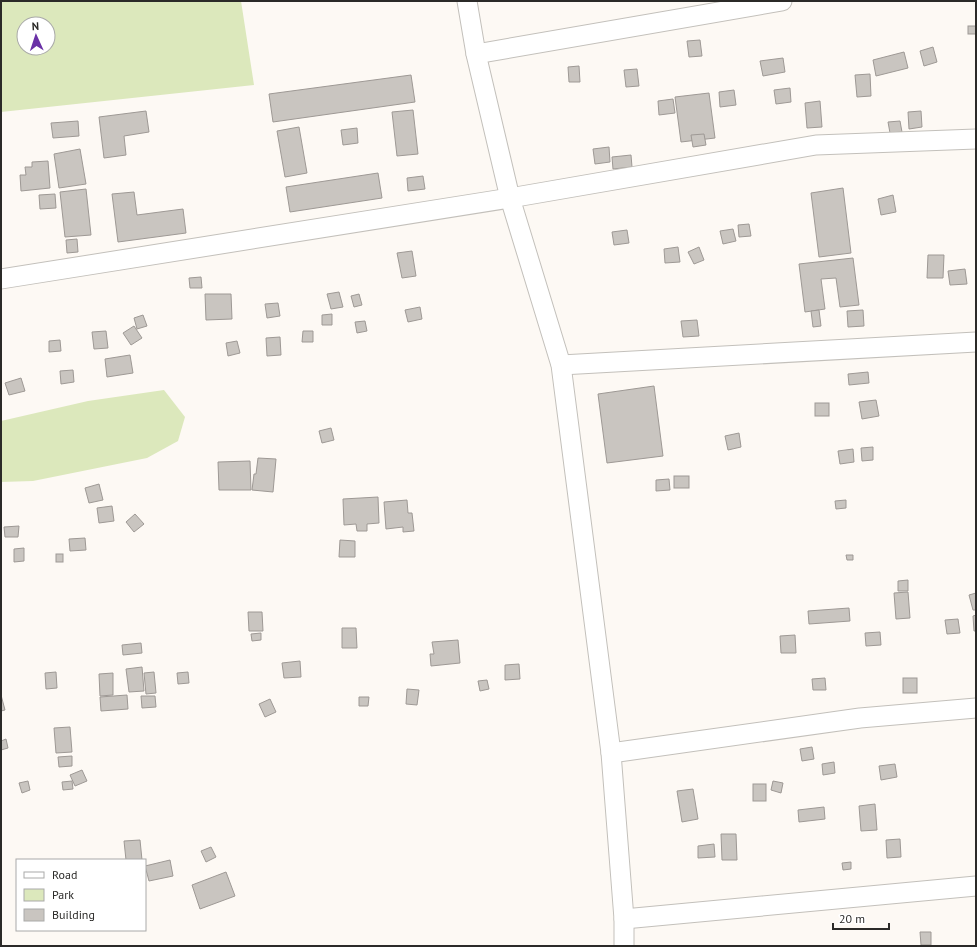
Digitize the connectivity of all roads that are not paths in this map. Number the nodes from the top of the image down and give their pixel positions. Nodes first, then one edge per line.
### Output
1 (467, 1) edge
2 (782, 1) edge
3 (476, 54) junction
4 (976, 139) edge
5 (510, 198) junction
6 (1, 278) edge
7 (976, 342) edge
8 (561, 365) junction
9 (976, 708) edge
10 (611, 753) junction
11 (976, 886) edge
12 (624, 919) junction
13 (624, 946) edge

1 - 3 street
2 - 3 street
3 - 5 street
4 - 5 street
5 - 6 street
5 - 8 street
7 - 8 street
8 - 10 street
9 - 10 street
10 - 12 street
11 - 12 street
12 - 13 street

